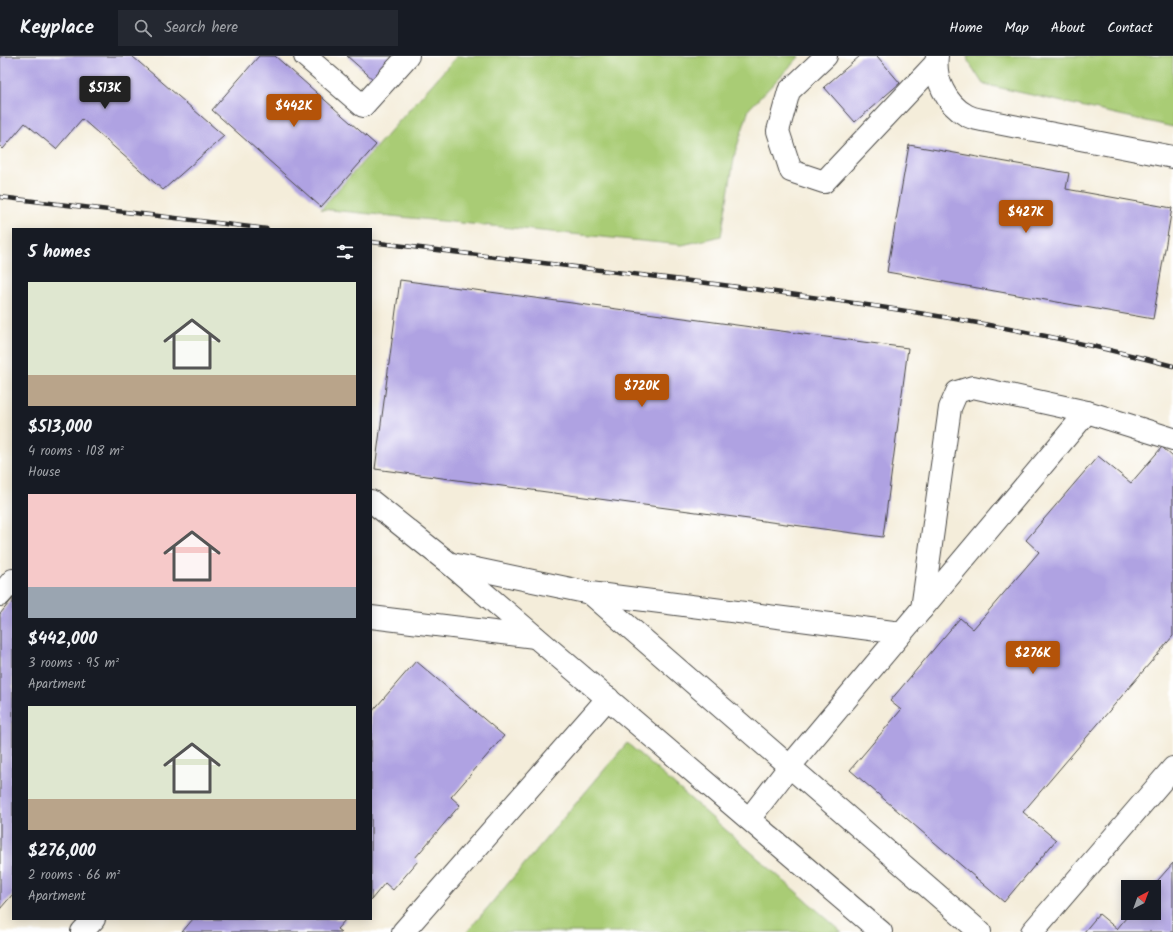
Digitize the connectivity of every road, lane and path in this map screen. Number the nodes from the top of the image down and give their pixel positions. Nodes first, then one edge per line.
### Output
1 (305, 56) edge
2 (408, 56) edge
3 (826, 56) edge
4 (936, 60) edge
5 (1173, 157) edge
6 (1087, 412) junction
7 (1173, 439) edge
8 (372, 501) edge
9 (450, 564) junction
10 (12, 581) edge
11 (590, 592) junction
12 (0, 595) edge
13 (922, 609) junction
14 (372, 617) edge
15 (901, 633) junction
16 (535, 637) junction
17 (608, 698) junction
18 (790, 766) junction
19 (1173, 768) edge
20 (749, 819) junction
21 (93, 920) edge
22 (82, 932) edge
23 (403, 932) edge
24 (881, 932) edge
25 (980, 932) edge
26 (1032, 932) edge

1 - 2 lane
3 - 4 lane
4 - 5 lane
6 - 7 lane
6 - 13 lane
6 - 13 lane
8 - 9 lane
9 - 11 lane
9 - 16 lane
10 - 12 lane
11 - 15 lane
11 - 18 lane
13 - 15 lane
14 - 16 lane
15 - 18 lane
16 - 17 lane
17 - 20 lane
17 - 23 lane
18 - 20 lane
18 - 25 lane
19 - 26 lane
20 - 24 lane
21 - 22 lane

